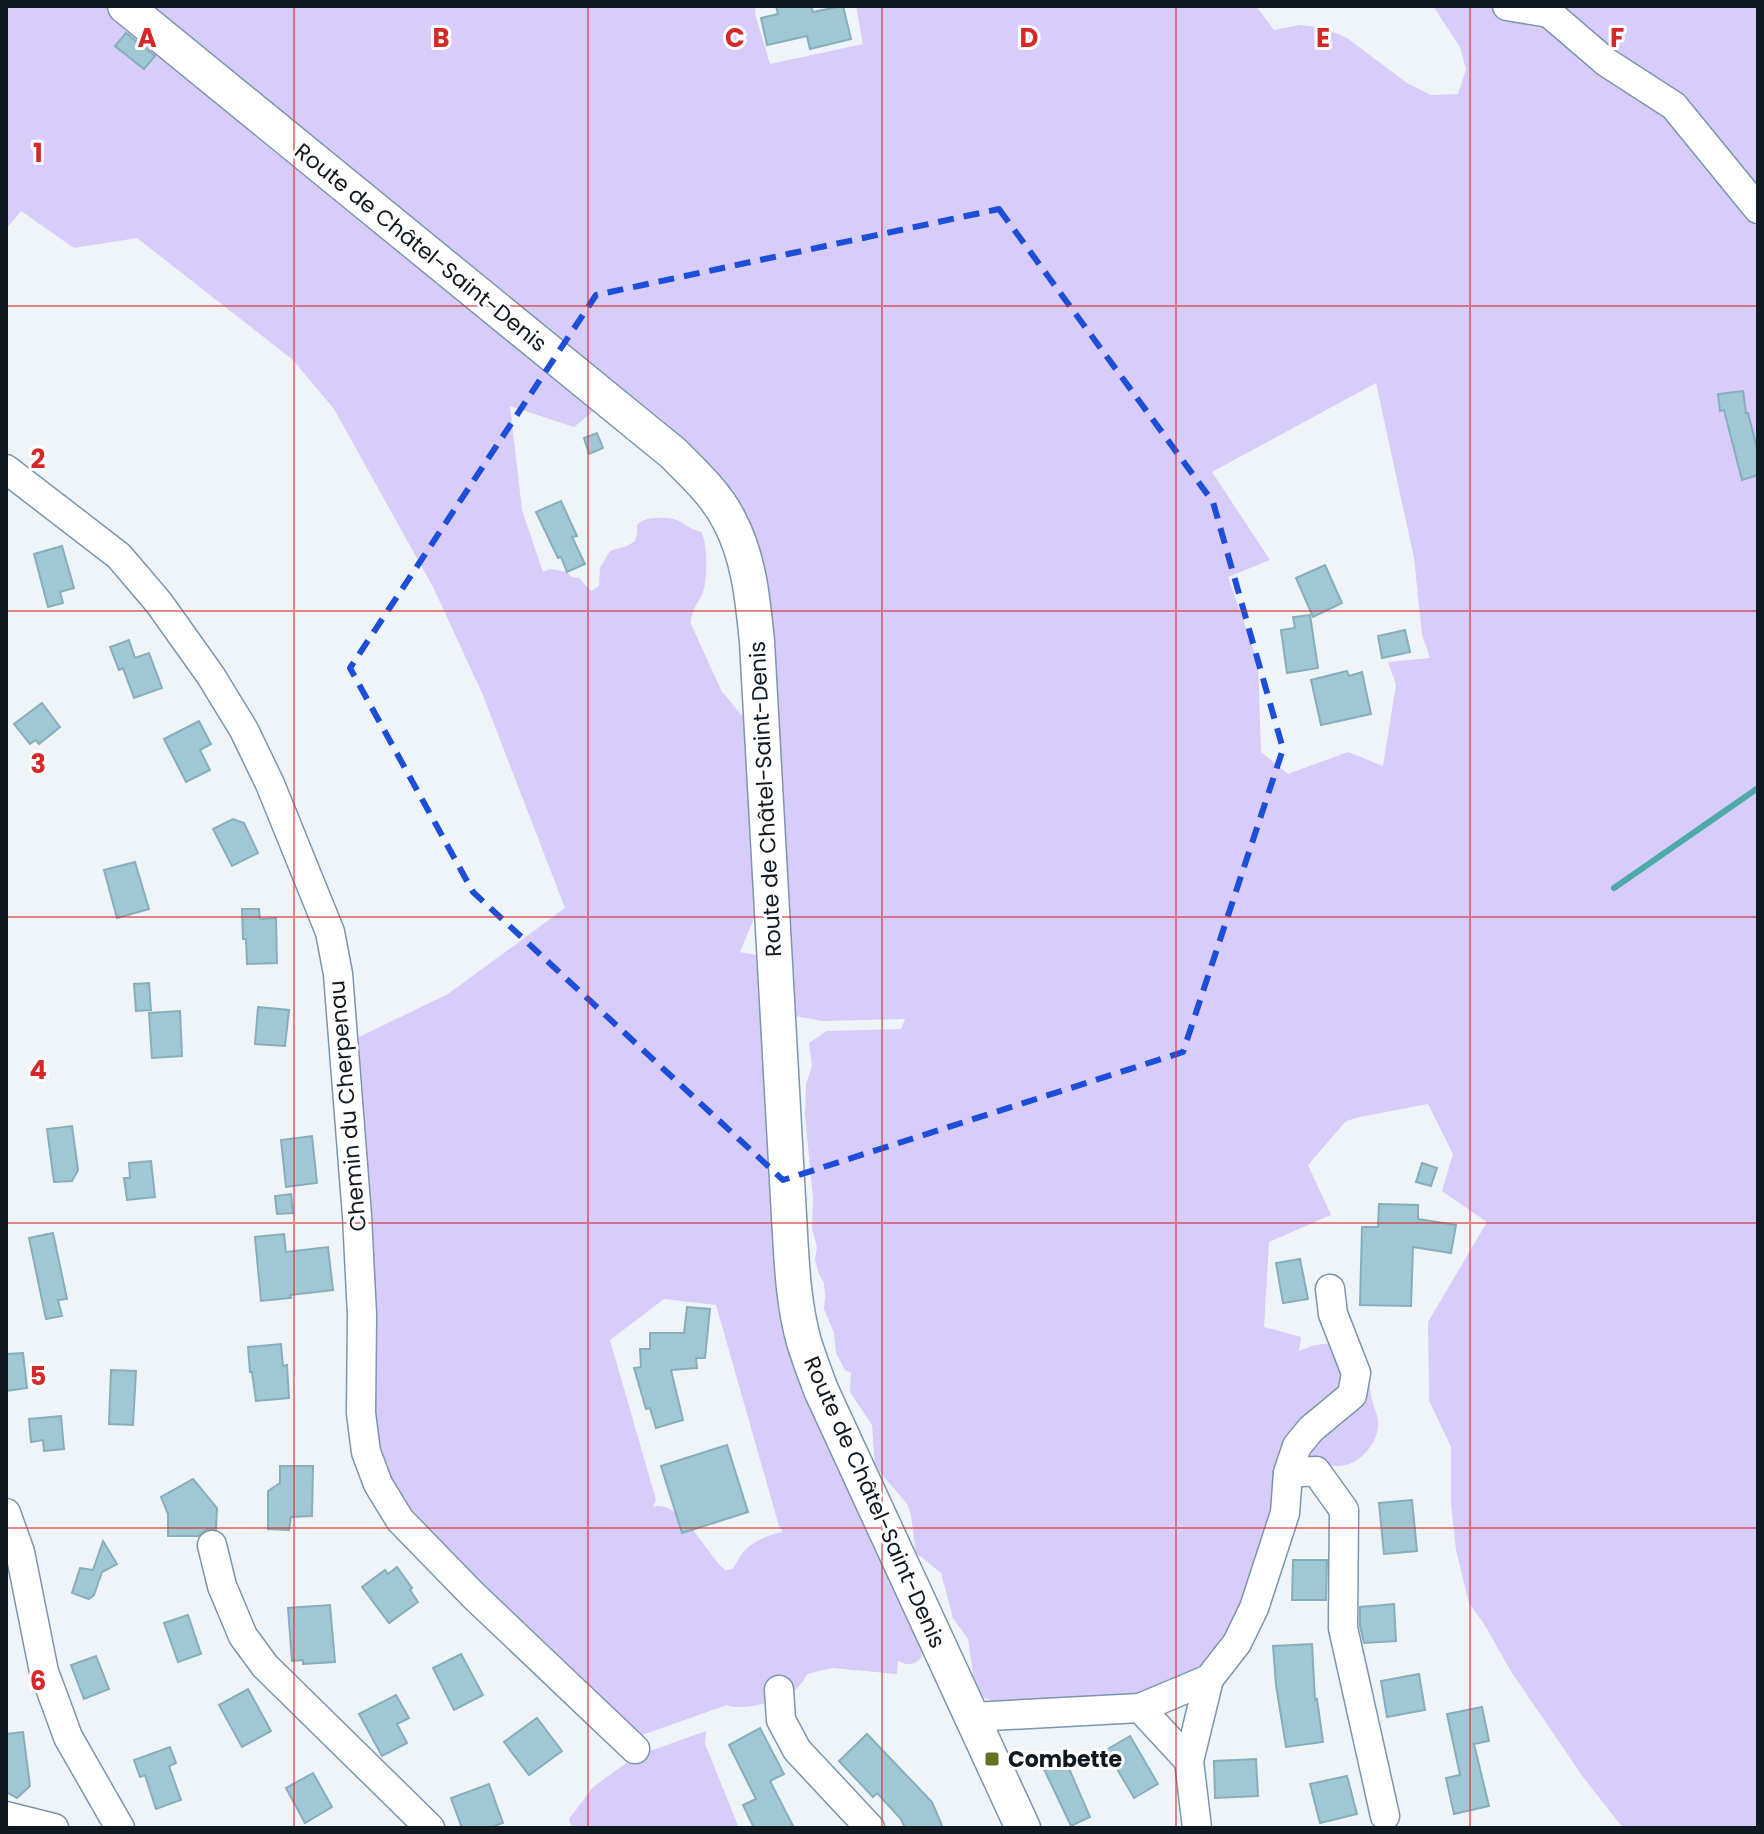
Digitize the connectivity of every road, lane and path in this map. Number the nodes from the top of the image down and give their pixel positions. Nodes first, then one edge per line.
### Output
1 (125, 6) edge
2 (1507, 6) edge
3 (1758, 209) edge
4 (6, 469) edge
5 (1330, 1289) dead end
6 (1288, 1473) junction
7 (6, 1513) edge
8 (212, 1545) dead end
9 (1209, 1679) junction
10 (779, 1690) dead end
11 (1140, 1708) junction
12 (972, 1717) junction
13 (635, 1749) dead end
14 (1189, 1761) junction
15 (6, 1816) edge
16 (1385, 1816) dead end
17 (54, 1828) edge
18 (120, 1828) edge
19 (430, 1828) edge
20 (870, 1828) edge
21 (1023, 1828) edge
22 (1197, 1828) edge

1 - 12 main road, Route de Châtel-Saint-Denis
2 - 3 street
4 - 13 street, Chemin du Cherpenau
5 - 6 street
6 - 9 street
6 - 16 street
7 - 18 street
8 - 19 street
9 - 11 street
9 - 14 street
10 - 20 street
11 - 12 street
11 - 14 street
12 - 21 main road, Route de Châtel-Saint-Denis
14 - 22 street
15 - 17 street

